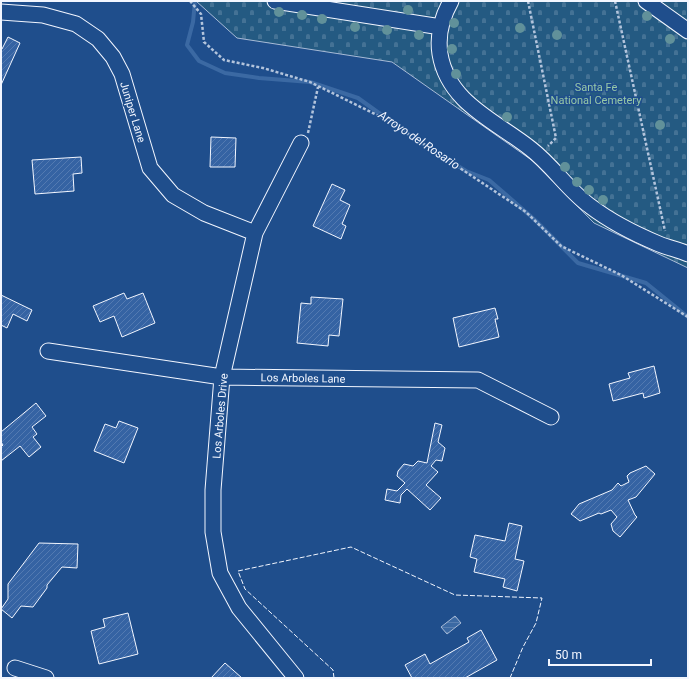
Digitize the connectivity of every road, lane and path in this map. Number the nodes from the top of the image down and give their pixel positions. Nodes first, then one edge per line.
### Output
1 (190, 1) edge
2 (275, 1) edge
3 (451, 1) edge
4 (528, 1) edge
5 (615, 1) edge
6 (646, 1) edge
7 (1, 12) edge
8 (440, 27) junction
9 (688, 31) edge
10 (318, 87) junction
11 (301, 143) joint
12 (539, 155) junction
13 (255, 233) junction
14 (668, 247) junction
15 (688, 254) edge
16 (688, 317) edge
17 (48, 350) dead end
18 (222, 377) junction
19 (551, 417) dead end
20 (15, 668) dead end
21 (46, 678) edge
22 (296, 678) edge

1 - 10 path
2 - 8 street
3 - 8 street
4 - 12 path
5 - 14 path
6 - 9 street
7 - 13 street, Juniper Lane
8 - 12 street
10 - 11 path
10 - 16 path
11 - 13 street, Los Arboles Drive
12 - 14 street
13 - 18 street, Los Arboles Drive
14 - 15 street
17 - 18 street, Los Arboles Lane
18 - 19 street, Los Arboles Lane
18 - 22 street, Los Arboles Drive
20 - 21 street

